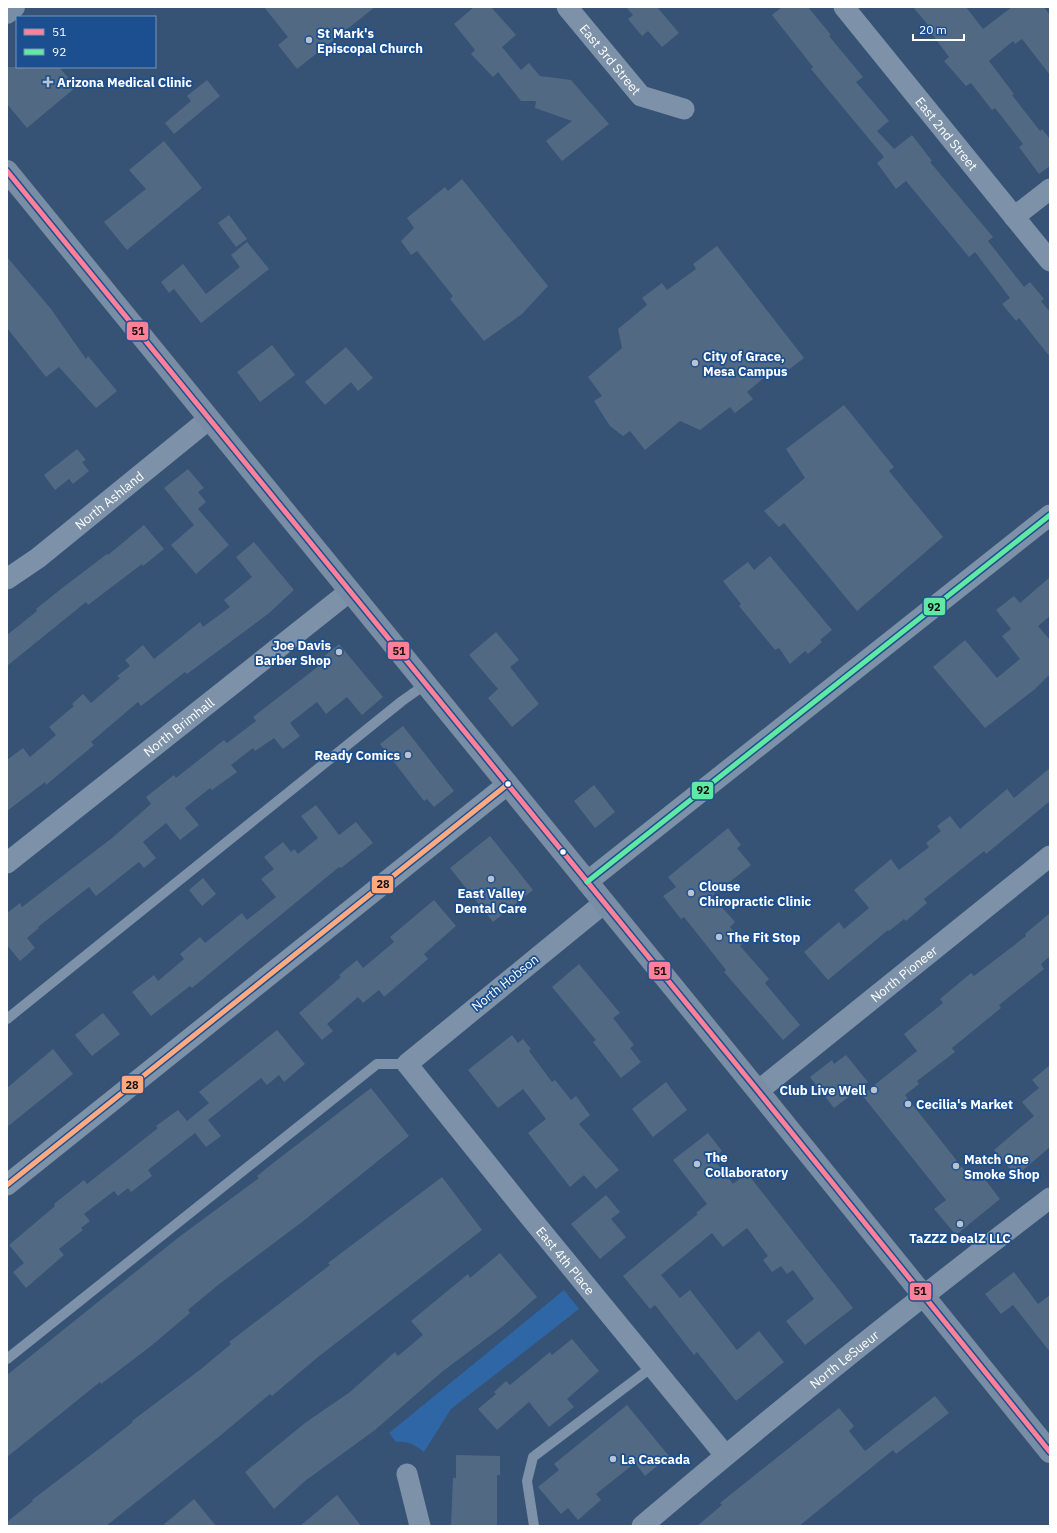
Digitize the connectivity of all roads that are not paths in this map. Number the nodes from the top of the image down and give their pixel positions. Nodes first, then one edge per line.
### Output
1 (14, 7) edge
2 (567, 7) edge
3 (844, 7) edge
4 (7, 13) edge
5 (684, 109) dead end
6 (7, 170) edge
7 (1050, 189) edge
8 (1014, 217) junction
9 (1050, 261) edge
10 (210, 419) junction
11 (1050, 515) edge
12 (7, 579) edge
13 (350, 591) junction
14 (426, 684) junction
15 (508, 784) junction
16 (1050, 856) edge
17 (7, 863) edge
18 (587, 882) junction
19 (604, 903) junction
20 (7, 1019) edge
21 (407, 1064) junction
22 (758, 1091) junction
23 (7, 1185) edge
24 (1050, 1198) edge
25 (922, 1295) junction
26 (7, 1359) edge
27 (652, 1367) junction
28 (1050, 1452) edge
29 (725, 1455) junction
30 (406, 1474) dead end
31 (420, 1526) edge
32 (534, 1526) edge
33 (642, 1526) edge

1 - 4 main road
2 - 5 street, East 3rd Street
3 - 8 street, East 2nd Street
6 - 10 main road
7 - 8 street
8 - 9 street, East 2nd Street
10 - 12 street, North Ashland
10 - 13 main road
11 - 18 street
13 - 14 main road
13 - 17 street, North Brimhall
14 - 15 main road
14 - 20 lane
15 - 18 main road
15 - 23 street
16 - 22 street, North Pioneer
18 - 19 main road
19 - 21 street, North Hobson
19 - 22 main road
21 - 26 lane
21 - 27 street, East 4th Place
22 - 25 main road
24 - 25 street, North LeSueur
25 - 28 main road
25 - 29 street, North LeSueur
27 - 29 street, East 4th Place
27 - 32 lane
29 - 33 street, North LeSueur
30 - 31 street

